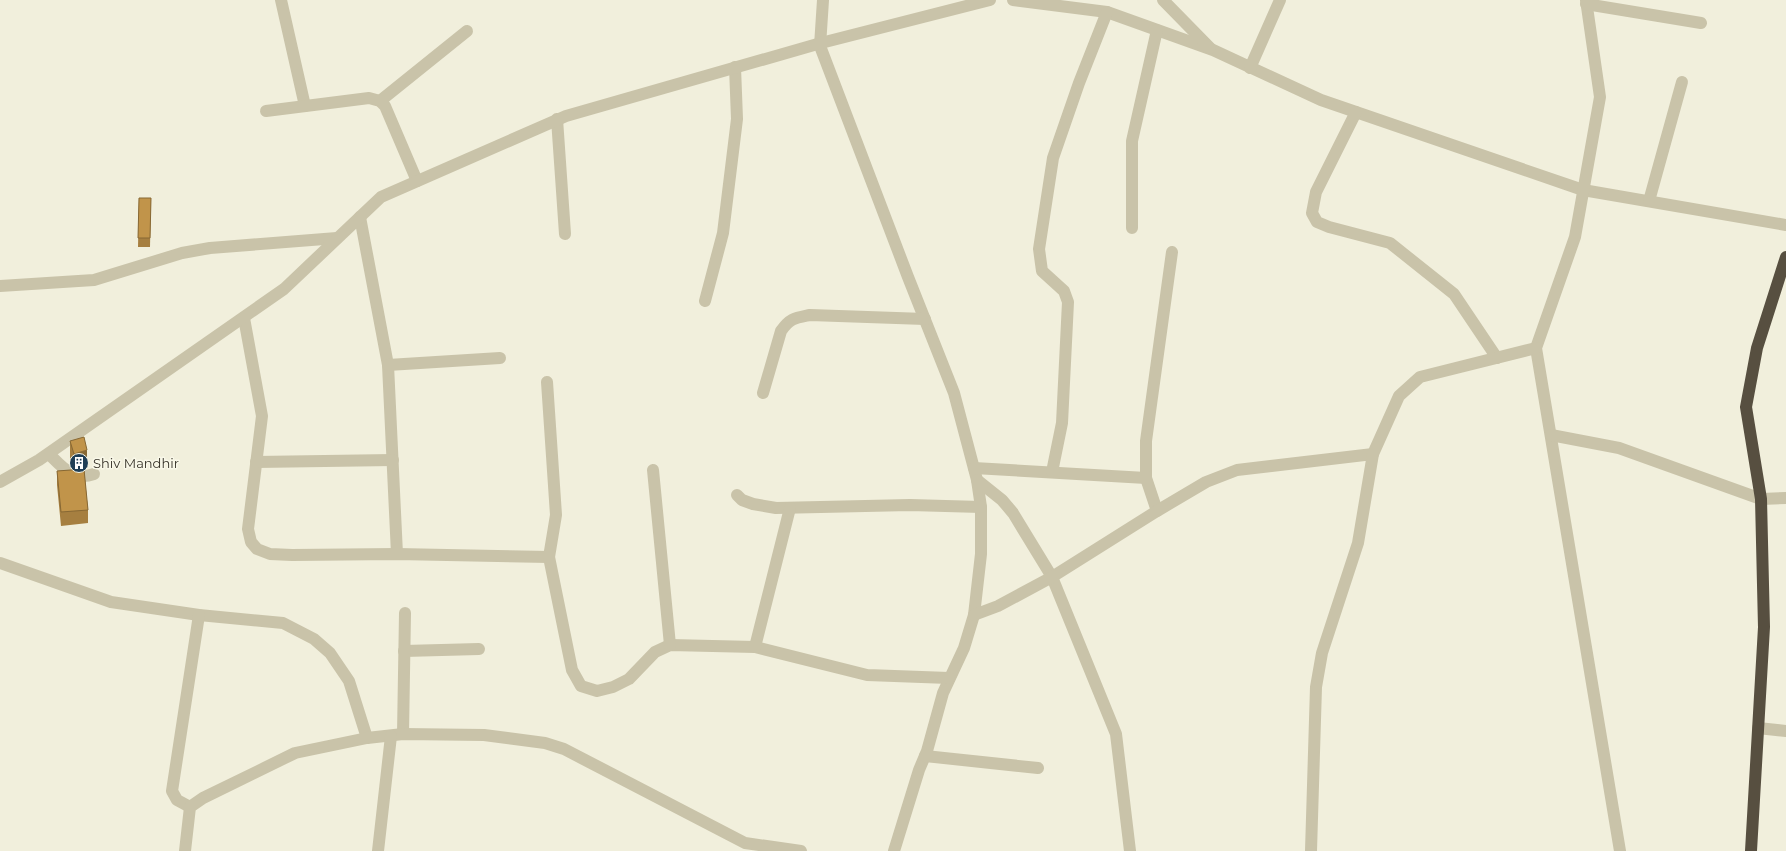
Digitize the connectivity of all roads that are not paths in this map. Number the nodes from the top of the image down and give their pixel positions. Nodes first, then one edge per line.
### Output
1 (281, 0) edge
2 (823, 0) edge
3 (990, 0) edge
4 (1013, 0) edge
5 (1163, 0) edge
6 (1280, 0) edge
7 (1586, 2) edge
8 (1107, 12) junction
9 (1700, 23) dead end
10 (1157, 30) junction
11 (467, 31) dead end
12 (821, 43) junction
13 (1213, 50) junction
14 (735, 68) junction
15 (1250, 68) junction
16 (1682, 82) dead end
17 (380, 101) junction
18 (305, 106) junction
19 (266, 111) dead end
20 (1356, 112) junction
21 (557, 119) junction
22 (417, 181) junction
23 (1583, 190) junction
24 (1649, 201) junction
25 (360, 217) junction
26 (1786, 225) edge
27 (1132, 228) dead end
28 (565, 234) dead end
29 (337, 238) junction
30 (1172, 252) dead end
31 (1786, 257) edge
32 (0, 286) edge
33 (705, 301) dead end
34 (244, 318) junction
35 (925, 319) junction
36 (1536, 348) junction
37 (500, 358) dead end
38 (1497, 358) junction
39 (388, 365) junction
40 (547, 382) dead end
41 (763, 393) dead end
42 (1551, 435) junction
43 (48, 454) junction
44 (1373, 454) junction
45 (393, 460) junction
46 (256, 462) junction
47 (974, 468) junction
48 (652, 470) dead end
49 (1052, 472) junction
50 (94, 474) dead end
51 (1146, 478) junction
52 (977, 480) junction
53 (0, 482) edge
54 (737, 495) dead end
55 (1786, 498) edge
56 (1761, 499) junction
57 (981, 507) junction
58 (790, 508) junction
59 (1156, 511) junction
60 (397, 554) junction
61 (549, 557) junction
62 (0, 563) edge
63 (1052, 577) junction
64 (405, 613) dead end
65 (974, 615) junction
66 (200, 616) junction
67 (670, 645) junction
68 (755, 647) junction
69 (479, 649) dead end
70 (404, 651) junction
71 (949, 678) junction
72 (1758, 728) junction
73 (1786, 731) edge
74 (403, 734) junction
75 (391, 736) junction
76 (366, 738) junction
77 (925, 756) junction
78 (1038, 768) dead end
79 (190, 807) junction
80 (741, 847) edge
81 (185, 851) edge
82 (378, 851) edge
83 (801, 851) edge
84 (894, 851) edge
85 (1130, 851) edge
86 (1311, 851) edge
87 (1620, 851) edge
88 (1751, 851) edge

1 - 18 street
2 - 12 street
3 - 12 street
4 - 8 street
5 - 13 street
6 - 15 street
7 - 9 street
7 - 23 street
8 - 10 street
8 - 49 street
10 - 13 street
10 - 27 street
11 - 17 street
12 - 14 street
12 - 35 street
13 - 15 street
14 - 21 street
14 - 33 street
15 - 20 street
16 - 24 street
17 - 18 street
17 - 22 street
18 - 19 street
20 - 23 street
20 - 38 street
21 - 22 street
21 - 28 street
22 - 25 street
23 - 24 street
23 - 36 street
24 - 26 street
25 - 29 street
25 - 39 street
29 - 32 street
29 - 34 street
30 - 51 street
31 - 56 highway
34 - 43 street
34 - 46 street
35 - 41 street
35 - 47 street
36 - 38 street
36 - 42 street
37 - 39 street
38 - 44 street
39 - 45 street
40 - 61 street
42 - 56 street
42 - 87 street
43 - 50 street
43 - 53 street
44 - 59 street
44 - 86 street
45 - 46 street
45 - 60 street
46 - 60 street
47 - 49 street
47 - 52 street
48 - 67 street
49 - 51 street
51 - 59 street
52 - 57 street
52 - 63 street
54 - 58 street
55 - 56 street
56 - 72 highway
57 - 58 street
57 - 65 street
58 - 68 street
59 - 63 street
60 - 61 street
61 - 67 street
62 - 66 street
63 - 65 street
63 - 85 street
64 - 70 street
65 - 71 street
66 - 76 street
66 - 79 street
67 - 68 street
68 - 71 street
69 - 70 street
70 - 74 street
71 - 77 street
72 - 73 street
72 - 88 highway
74 - 75 street
74 - 80 street
75 - 76 street
75 - 82 street
76 - 79 street
77 - 78 street
77 - 84 street
79 - 81 street
80 - 83 street

